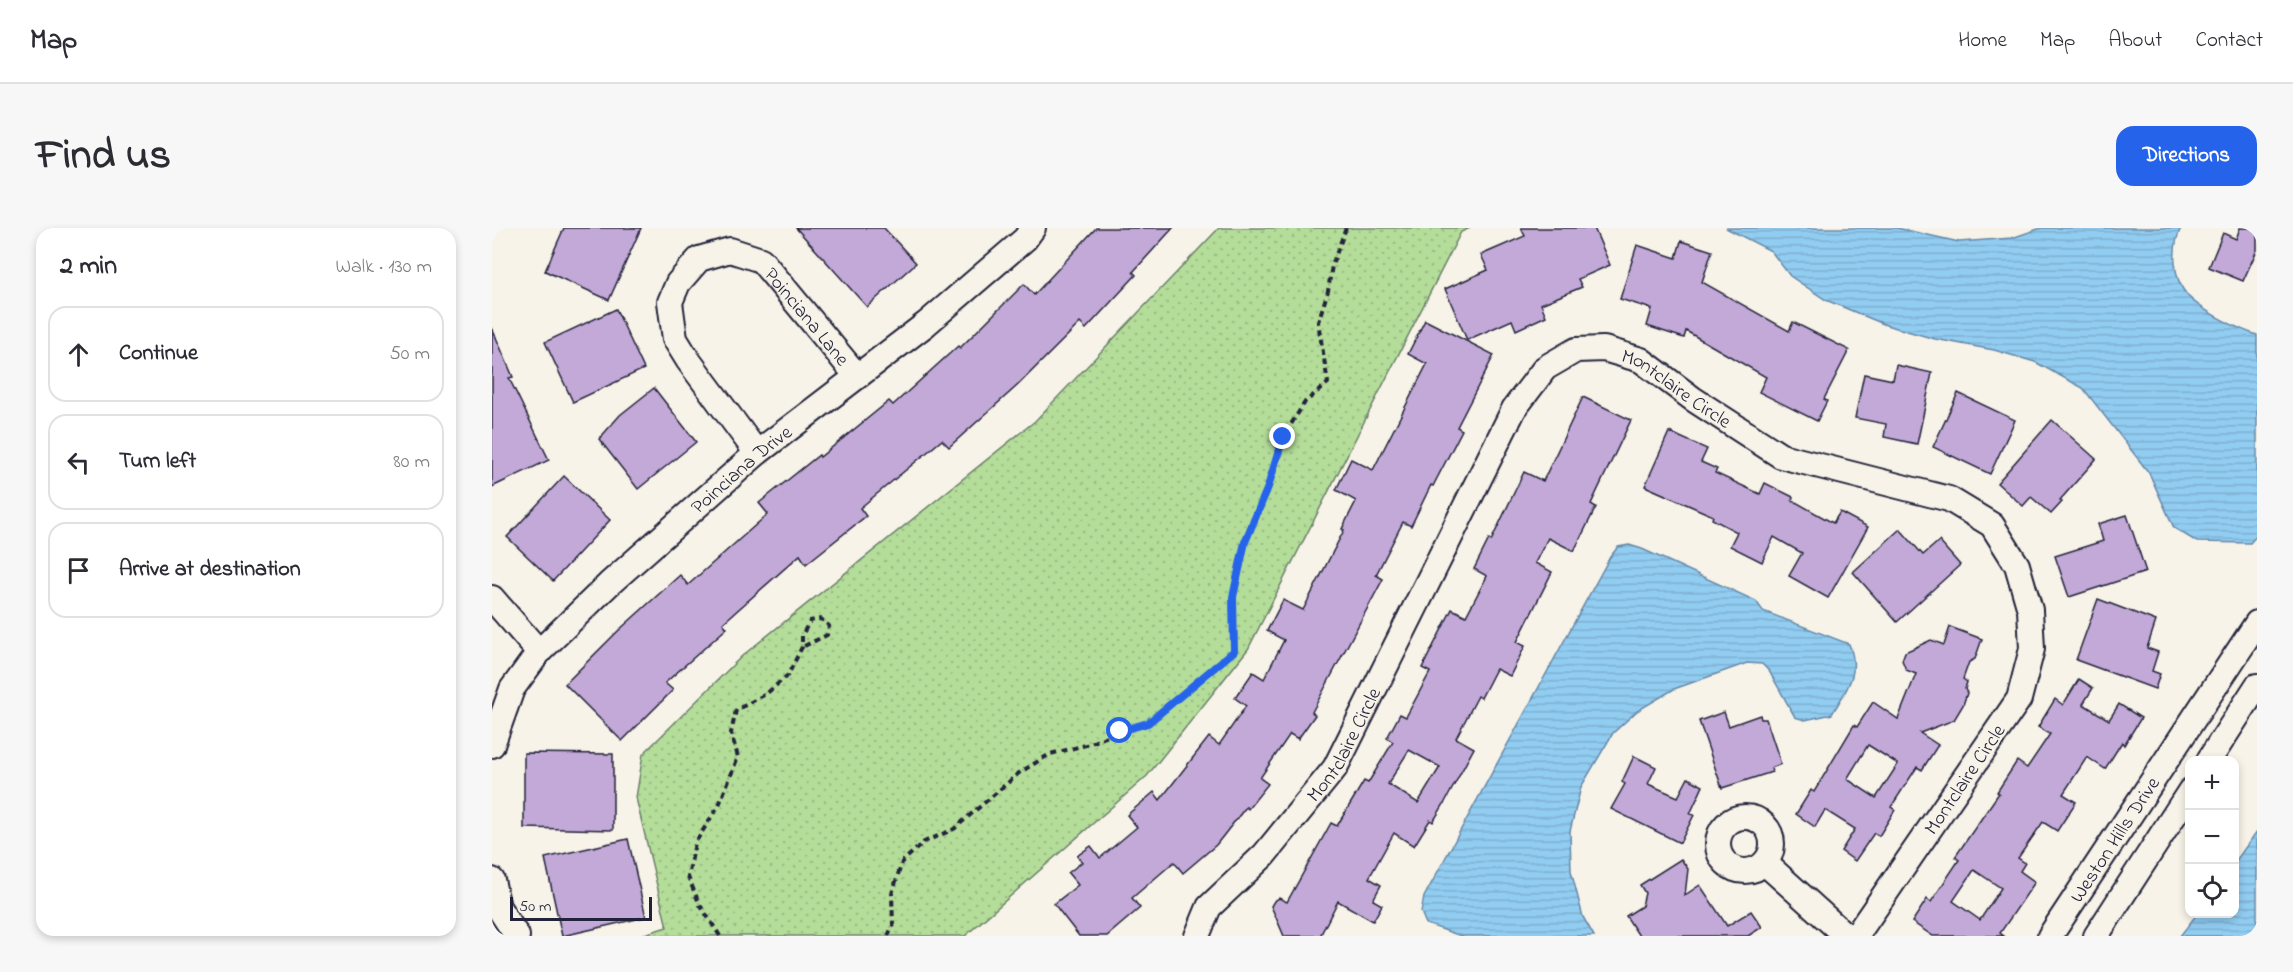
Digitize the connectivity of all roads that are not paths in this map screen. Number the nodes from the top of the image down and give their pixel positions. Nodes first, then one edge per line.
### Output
1 (1034, 228) edge
2 (857, 376) junction
3 (757, 453) junction
4 (492, 598) edge
5 (2257, 623) edge
6 (539, 652) junction
7 (2257, 686) edge
8 (492, 745) edge
9 (2212, 756) edge
10 (2185, 799) edge
11 (1765, 863) dead end
12 (492, 880) edge
13 (517, 936) edge
14 (1197, 936) edge
15 (1846, 936) edge
16 (1856, 936) edge
17 (2050, 936) edge
18 (2096, 936) edge

1 - 2 street, Poinciana Drive
2 - 3 street, Poinciana Drive
2 - 3 street, Poinciana Lane
3 - 6 street, Poinciana Drive
4 - 6 street
5 - 17 street, Weston Hills Drive
6 - 8 street, Poinciana Drive
7 - 9 street
10 - 18 street, Weston Hills Drive
11 - 15 street
12 - 13 street
14 - 16 street, Montclaire Circle

